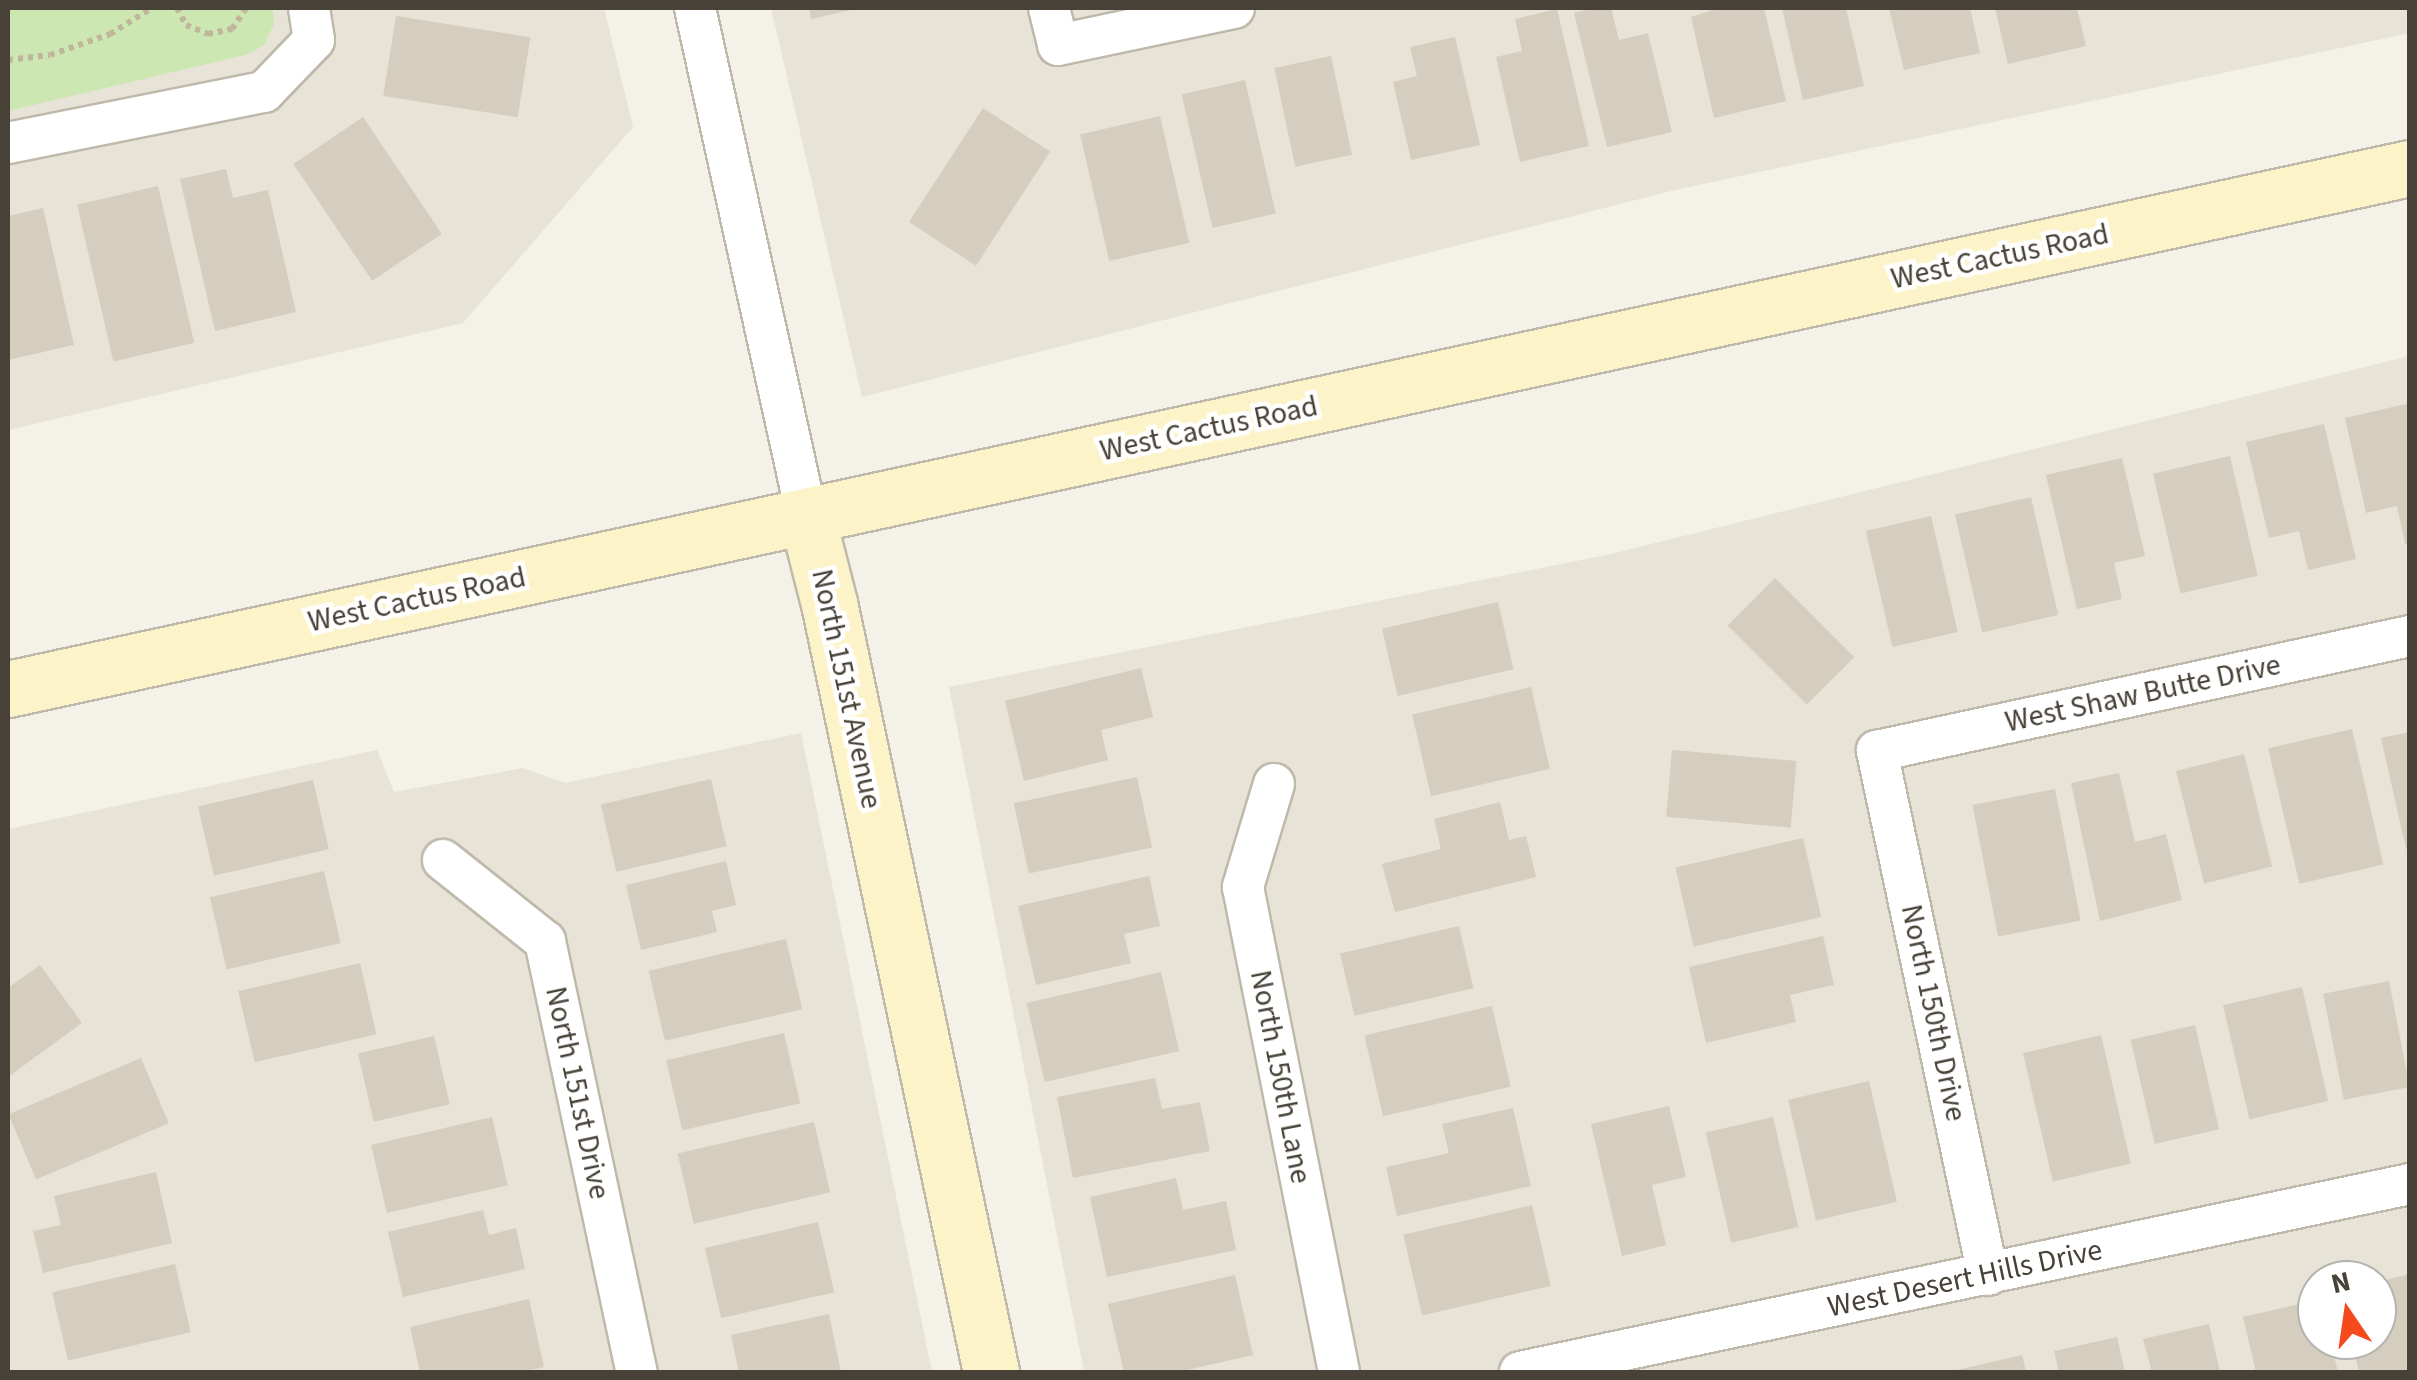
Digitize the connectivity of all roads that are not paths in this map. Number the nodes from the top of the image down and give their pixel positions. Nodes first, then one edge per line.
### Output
1 (694, 8) edge
2 (1234, 8) edge
3 (311, 24) edge
4 (1054, 26) edge
5 (8, 143) edge
6 (2410, 168) edge
7 (807, 516) junction
8 (2410, 636) edge
9 (8, 688) edge
10 (1876, 751) joint
11 (1274, 784) dead end
12 (443, 860) dead end
13 (2410, 1184) edge
14 (1988, 1275) junction
15 (637, 1372) edge
16 (990, 1372) edge
17 (1339, 1372) edge
18 (1520, 1372) edge

1 - 7 street, North 151st Avenue
2 - 4 street
3 - 5 street
6 - 7 main road, West Cactus Road
7 - 9 main road, West Cactus Road
7 - 16 main road, North 151st Avenue
8 - 10 street, West Shaw Butte Drive
10 - 14 street, North 150th Drive
11 - 17 street, North 150th Lane
12 - 15 street, North 151st Drive
13 - 14 street, West Desert Hills Drive
14 - 18 street, West Desert Hills Drive

